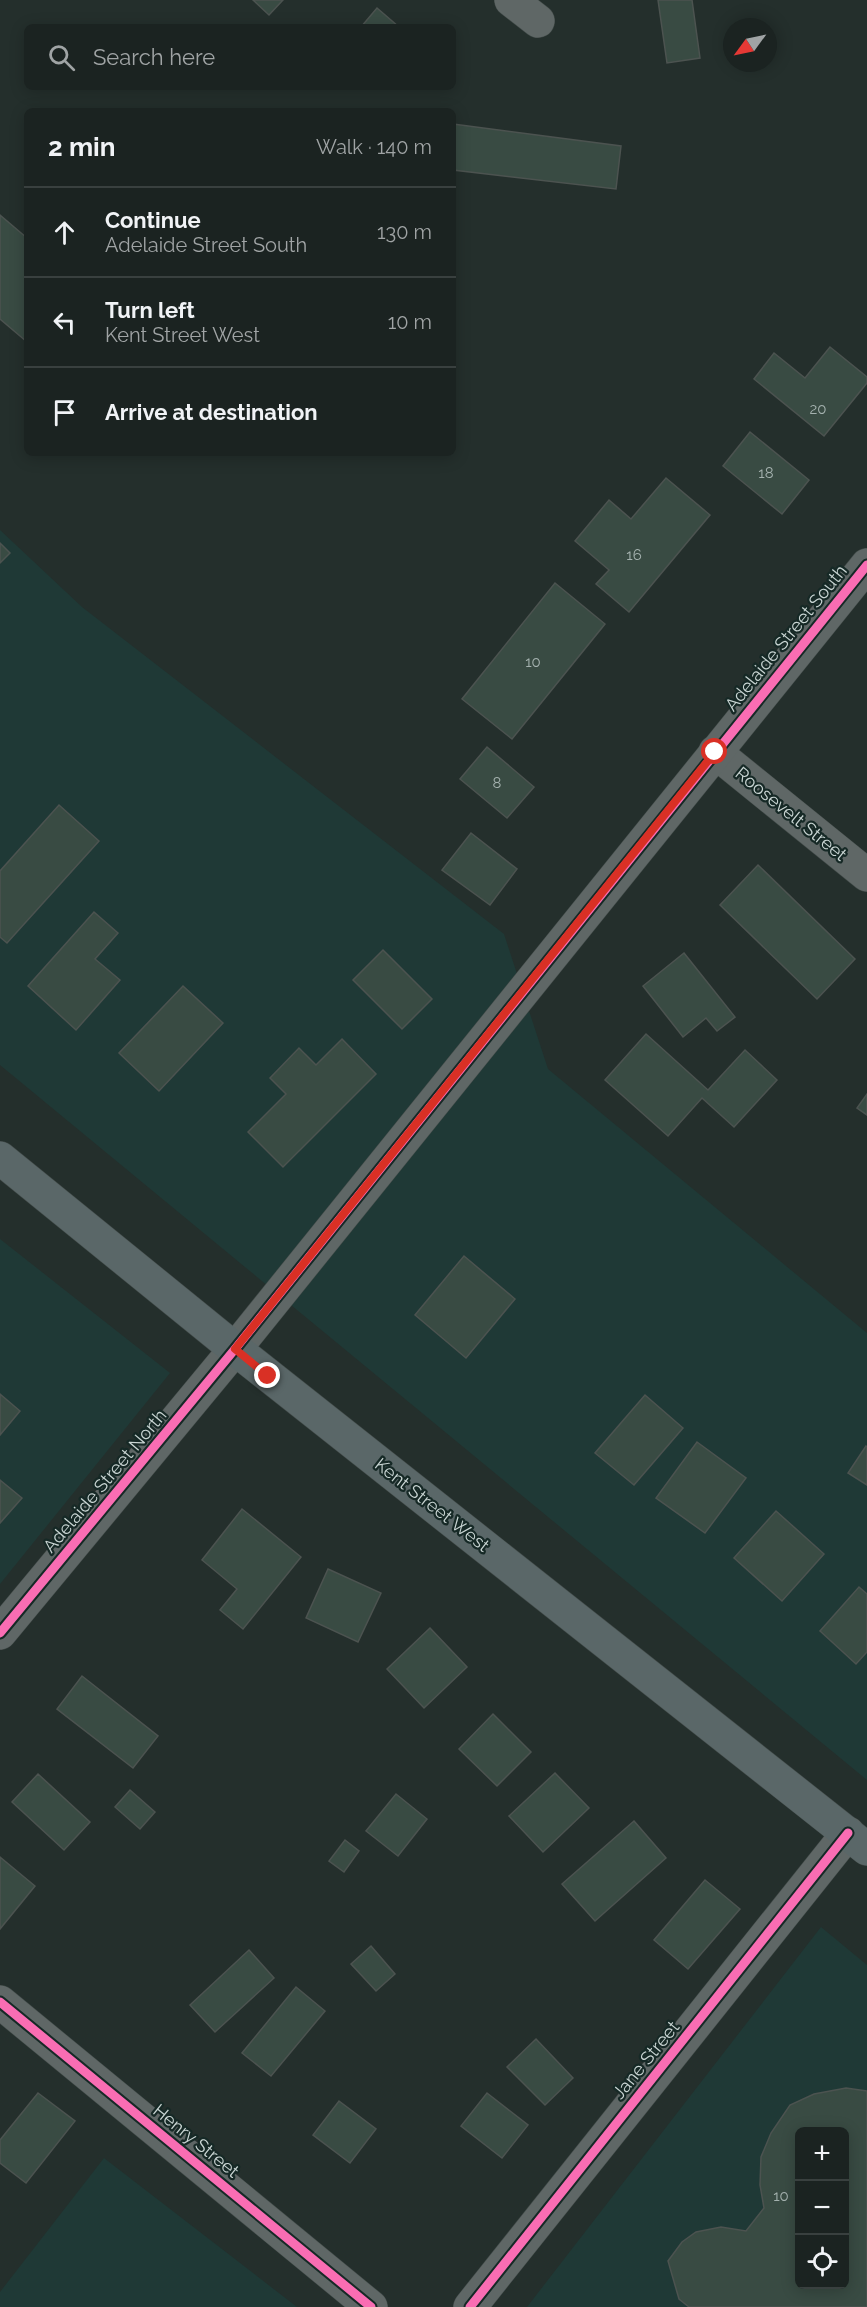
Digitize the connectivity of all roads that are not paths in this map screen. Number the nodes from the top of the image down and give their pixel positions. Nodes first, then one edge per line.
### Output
1 (511, 0) edge
2 (538, 21) dead end
3 (867, 565) edge
4 (715, 752) junction
5 (867, 875) edge
6 (0, 1158) edge
7 (235, 1349) junction
8 (0, 1633) edge
9 (857, 1841) edge
10 (0, 2002) edge
11 (370, 2307) edge
12 (470, 2307) edge

1 - 2 street
3 - 4 street, Adelaide Street South
4 - 5 street, Roosevelt Street
4 - 7 street, Adelaide Street South
6 - 7 main road, Kent Street West
7 - 8 street, Adelaide Street North
7 - 9 main road, Kent Street West
9 - 12 street, Jane Street
10 - 11 street, Henry Street

